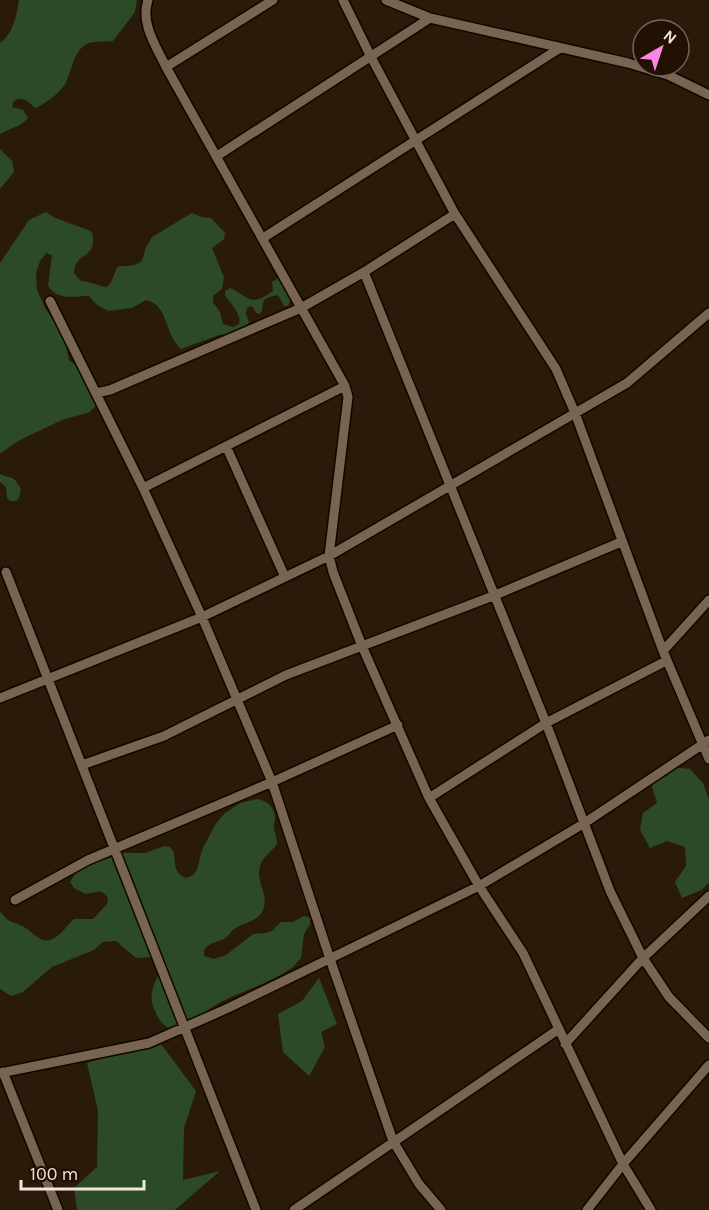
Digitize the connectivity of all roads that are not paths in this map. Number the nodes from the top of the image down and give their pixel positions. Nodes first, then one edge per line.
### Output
1 (148, 0) edge
2 (273, 0) edge
3 (343, 0) edge
4 (387, 0) edge
5 (430, 18) junction
6 (560, 48) junction
7 (371, 57) junction
8 (166, 67) junction
9 (708, 93) edge
10 (415, 139) junction
11 (217, 156) junction
12 (456, 214) junction
13 (263, 238) junction
14 (364, 272) junction
15 (50, 301) dead end
16 (301, 308) junction
17 (709, 313) edge
18 (345, 386) junction
19 (96, 393) junction
20 (575, 413) junction
21 (226, 446) junction
22 (450, 486) junction
23 (143, 488) junction
24 (621, 542) junction
25 (329, 556) junction
26 (6, 572) dead end
27 (285, 577) junction
28 (493, 596) junction
29 (709, 600) edge
30 (202, 617) junction
31 (362, 646) junction
32 (664, 656) junction
33 (48, 679) junction
34 (0, 698) edge
35 (237, 700) junction
36 (546, 723) junction
37 (398, 725) junction
38 (706, 742) edge
39 (709, 759) edge
40 (82, 765) junction
41 (272, 782) junction
42 (429, 798) junction
43 (583, 824) junction
44 (115, 849) junction
45 (479, 886) junction
46 (709, 896) edge
47 (15, 900) dead end
48 (643, 958) junction
49 (330, 959) junction
50 (185, 1028) junction
51 (559, 1029) junction
52 (709, 1038) edge
53 (565, 1044) junction
54 (709, 1065) edge
55 (2, 1073) edge
56 (393, 1141) junction
57 (623, 1164) junction
58 (57, 1210) edge
59 (256, 1210) edge
60 (294, 1210) edge
61 (441, 1210) edge
62 (586, 1210) edge
63 (651, 1210) edge

1 - 8 street
2 - 8 street
3 - 7 street
4 - 5 street
5 - 6 street
5 - 7 street
6 - 9 street
6 - 10 street
7 - 10 street
7 - 11 street
8 - 11 street
10 - 12 street
10 - 13 street
11 - 13 street
12 - 14 street
12 - 20 street
13 - 16 street
14 - 16 street
14 - 22 street
15 - 19 street
16 - 18 street
16 - 19 street
17 - 20 street
18 - 21 street
18 - 25 street
19 - 23 street
20 - 22 street
20 - 24 street
21 - 23 street
21 - 27 street
22 - 25 street
22 - 28 street
23 - 30 street
24 - 28 street
24 - 32 street
25 - 27 street
25 - 31 street
26 - 33 street
27 - 30 street
28 - 31 street
28 - 36 street
29 - 32 street
30 - 33 street
30 - 35 street
31 - 35 street
31 - 37 street
32 - 36 street
32 - 38 street
33 - 34 street
33 - 40 street
35 - 40 street
35 - 41 street
36 - 42 street
36 - 43 street
37 - 41 street
37 - 42 street
38 - 39 street
38 - 43 street
40 - 44 street
41 - 44 street
41 - 49 street
42 - 45 street
43 - 45 street
43 - 48 street
44 - 47 street
44 - 50 street
45 - 49 street
45 - 51 street
46 - 48 street
48 - 52 street
48 - 53 street
49 - 50 street
49 - 56 street
50 - 55 street
50 - 59 street
51 - 53 street
51 - 56 street
53 - 57 street
54 - 57 street
55 - 58 street
56 - 60 street
56 - 61 street
57 - 62 street
57 - 63 street

